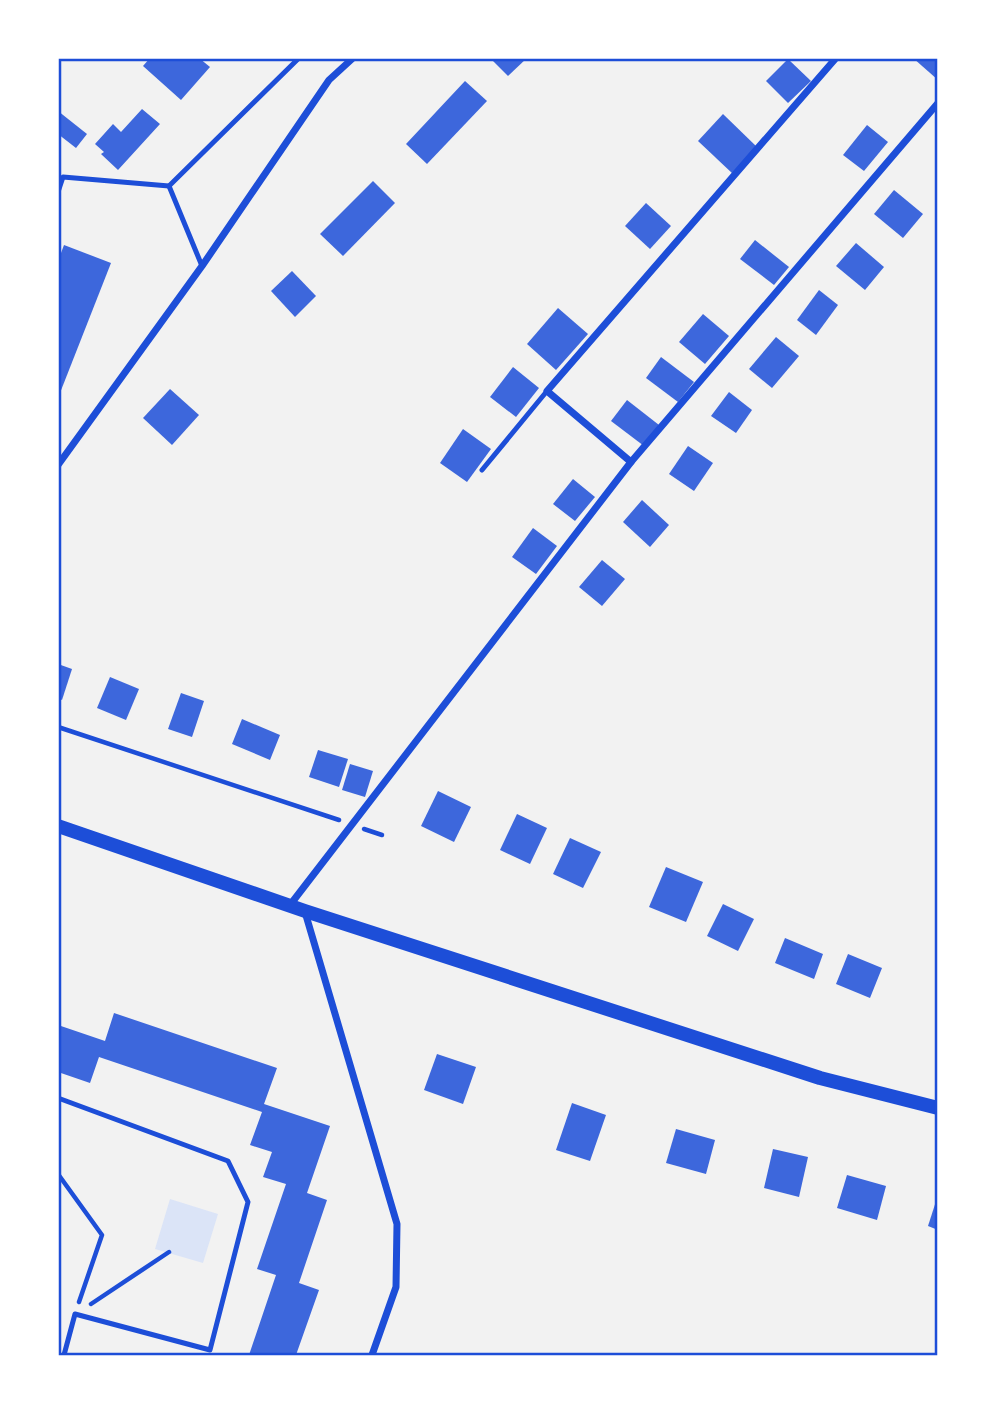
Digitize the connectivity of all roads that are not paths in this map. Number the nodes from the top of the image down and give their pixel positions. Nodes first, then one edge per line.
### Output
1 (299, 58) edge
2 (353, 58) edge
3 (836, 58) edge
4 (938, 103) edge
5 (58, 172) edge
6 (63, 177) junction
7 (169, 186) junction
8 (58, 192) edge
9 (202, 266) junction
10 (547, 391) junction
11 (631, 462) junction
12 (58, 465) edge
13 (482, 470) dead end
14 (58, 826) edge
15 (290, 905) junction
16 (305, 911) junction
17 (58, 1098) edge
18 (938, 1108) edge
19 (212, 1353) edge
20 (64, 1355) edge
21 (372, 1355) edge

1 - 7 lane
2 - 9 street
3 - 10 street
4 - 11 street
5 - 6 lane
6 - 7 lane
6 - 8 lane
7 - 9 lane
9 - 12 street
10 - 11 street
10 - 13 lane
11 - 15 street
14 - 15 main road
15 - 16 main road
16 - 18 main road
16 - 21 street
17 - 19 lane
19 - 20 lane

